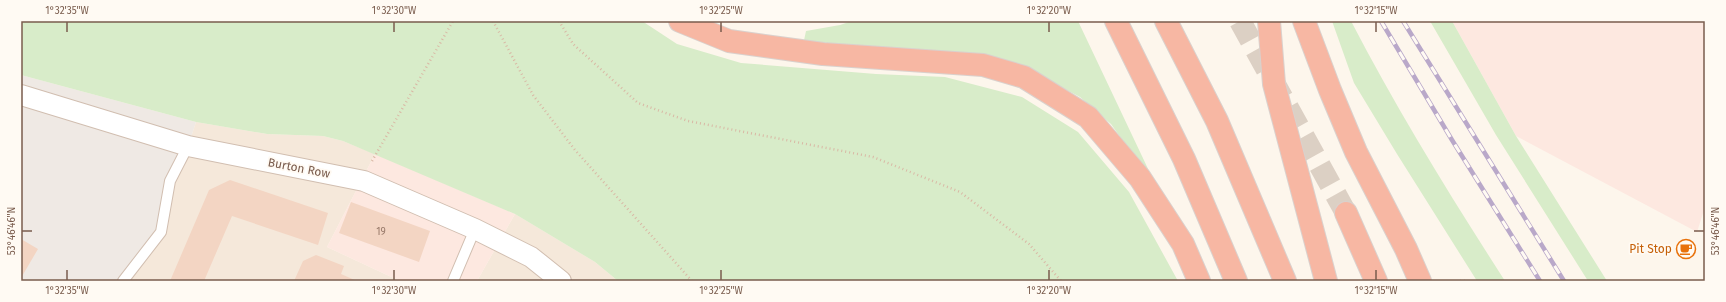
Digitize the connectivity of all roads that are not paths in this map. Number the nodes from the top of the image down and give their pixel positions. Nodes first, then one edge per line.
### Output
1 (680, 21) edge
2 (1116, 21) edge
3 (1166, 21) edge
4 (1269, 21) edge
5 (1304, 21) edge
6 (21, 95) edge
7 (188, 146) junction
8 (1346, 213) tunnel mouth
9 (475, 229) junction
10 (123, 281) edge
11 (454, 281) edge
12 (561, 281) edge
13 (1199, 281) edge
14 (1236, 281) edge
15 (1285, 281) edge
16 (1326, 281) edge
17 (1376, 281) edge
18 (1420, 281) edge

1 - 13 highway
2 - 14 highway
3 - 15 highway
4 - 16 highway
5 - 18 highway
6 - 7 street, Burton Row
7 - 9 street, Burton Row
7 - 10 lane
8 - 17 highway
9 - 11 lane
9 - 12 street, Burton Row

